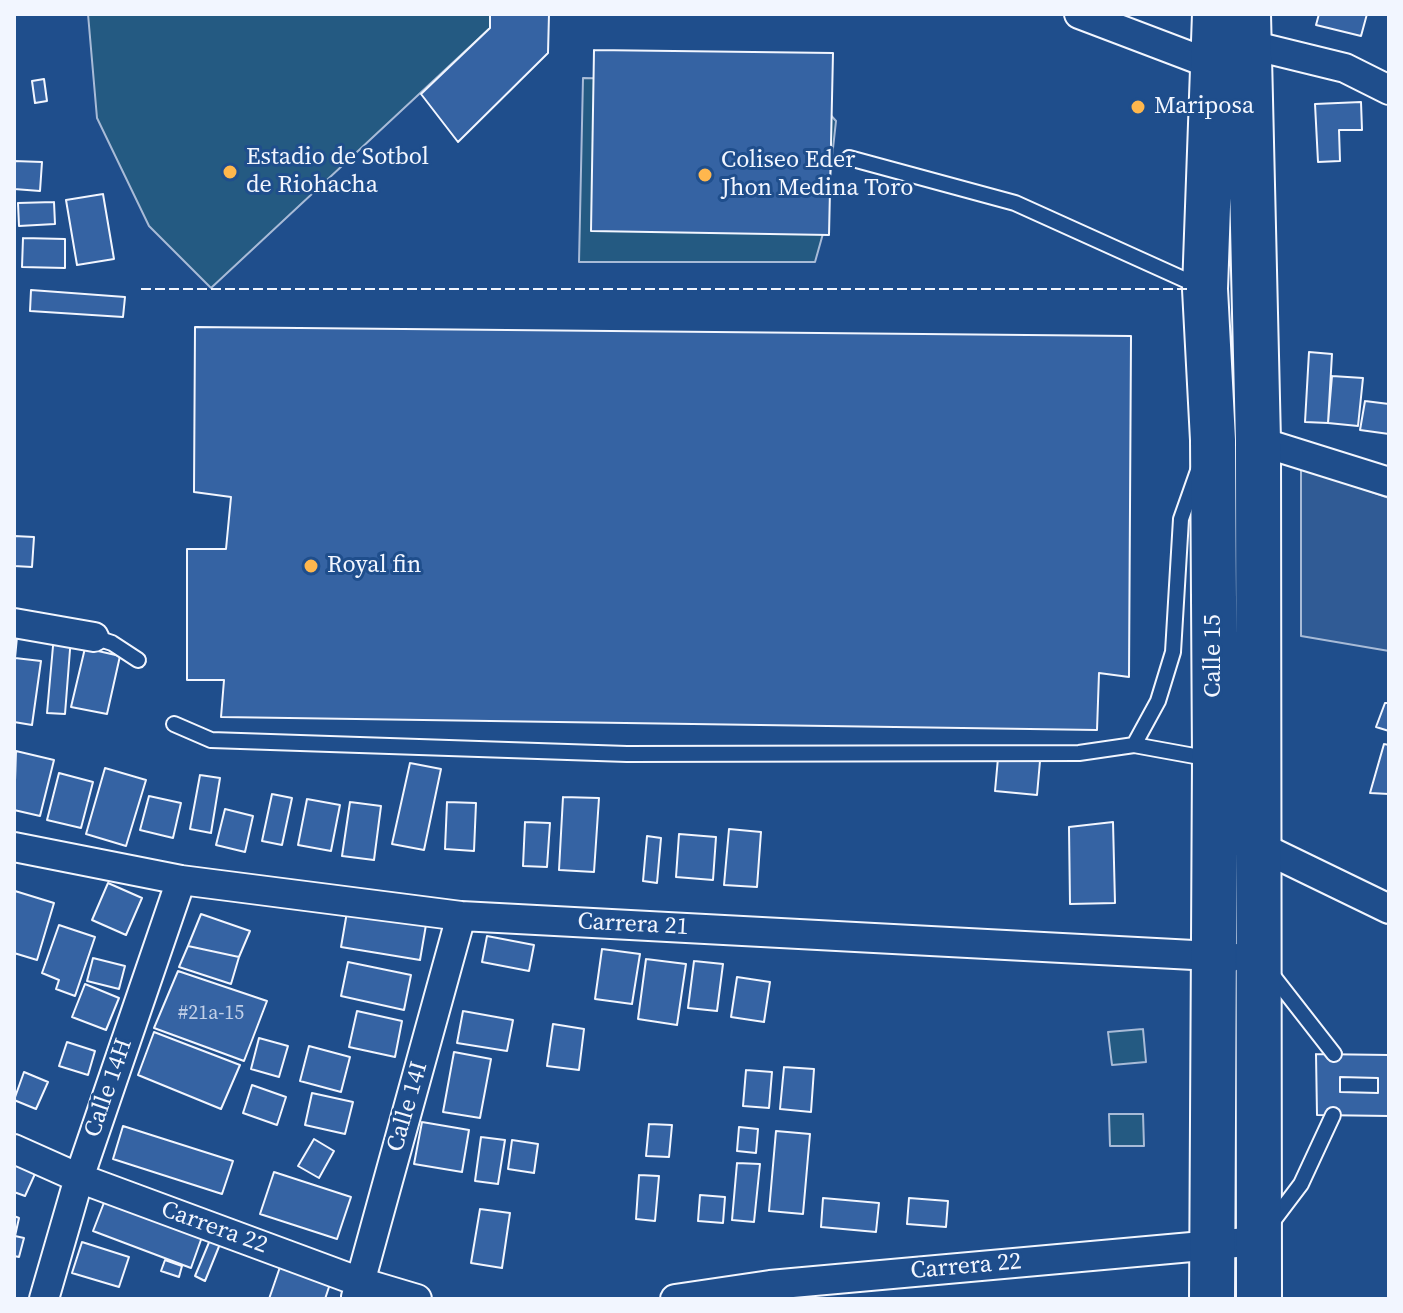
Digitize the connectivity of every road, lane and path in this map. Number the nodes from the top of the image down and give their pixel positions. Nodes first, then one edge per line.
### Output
1 (1079, 14) edge
2 (1215, 14) edge
3 (1237, 41) edge
4 (1389, 90) edge
5 (849, 158) dead end
6 (1205, 289) junction
7 (1213, 440) junction
8 (1258, 441) junction
9 (1389, 482) edge
10 (14, 623) edge
11 (94, 637) joint
12 (138, 660) dead end
13 (174, 724) dead end
14 (1134, 745) junction
15 (1236, 757) junction
16 (1257, 845) junction
17 (14, 847) edge
18 (181, 880) junction
19 (1389, 909) edge
20 (461, 916) junction
21 (1212, 957) junction
22 (1258, 958) junction
23 (1334, 1054) dead end
24 (1333, 1115) dead end
25 (14, 1149) edge
26 (79, 1178) junction
27 (1258, 1241) junction
28 (1212, 1243) junction
29 (357, 1290) edge
30 (768, 1292) edge
31 (44, 1299) edge
32 (417, 1299) edge
33 (675, 1299) edge
34 (1212, 1299) edge
35 (1259, 1299) edge

1 - 3 street
2 - 3 highway, Calle 15
3 - 4 street
3 - 6 highway, Calle 15
3 - 8 highway, Calle 15
5 - 6 lane
6 - 7 highway, Calle 15
7 - 14 lane
7 - 15 highway, Calle 15
8 - 9 street
8 - 15 highway, Calle 15
10 - 11 street
11 - 12 lane
13 - 14 lane
14 - 15 lane
15 - 16 highway, Calle 15
15 - 21 highway, Calle 15
16 - 19 street
16 - 22 highway, Calle 15
17 - 18 street, Carrera 21
18 - 20 street, Carrera 21
18 - 26 street, Calle 14H
20 - 21 street, Carrera 21
20 - 29 street, Calle 14I
21 - 22 street, Carrera 21
21 - 28 highway, Calle 15
22 - 23 lane
22 - 27 highway, Calle 15
24 - 27 lane
25 - 26 street, Carrera 22
26 - 29 street, Carrera 22
26 - 31 street, Calle 14H
27 - 28 street, Carrera 22
27 - 35 highway, Calle 15
28 - 30 street, Carrera 22
28 - 34 highway, Calle 15
29 - 32 street, Carrera 22
30 - 33 street, Carrera 22

